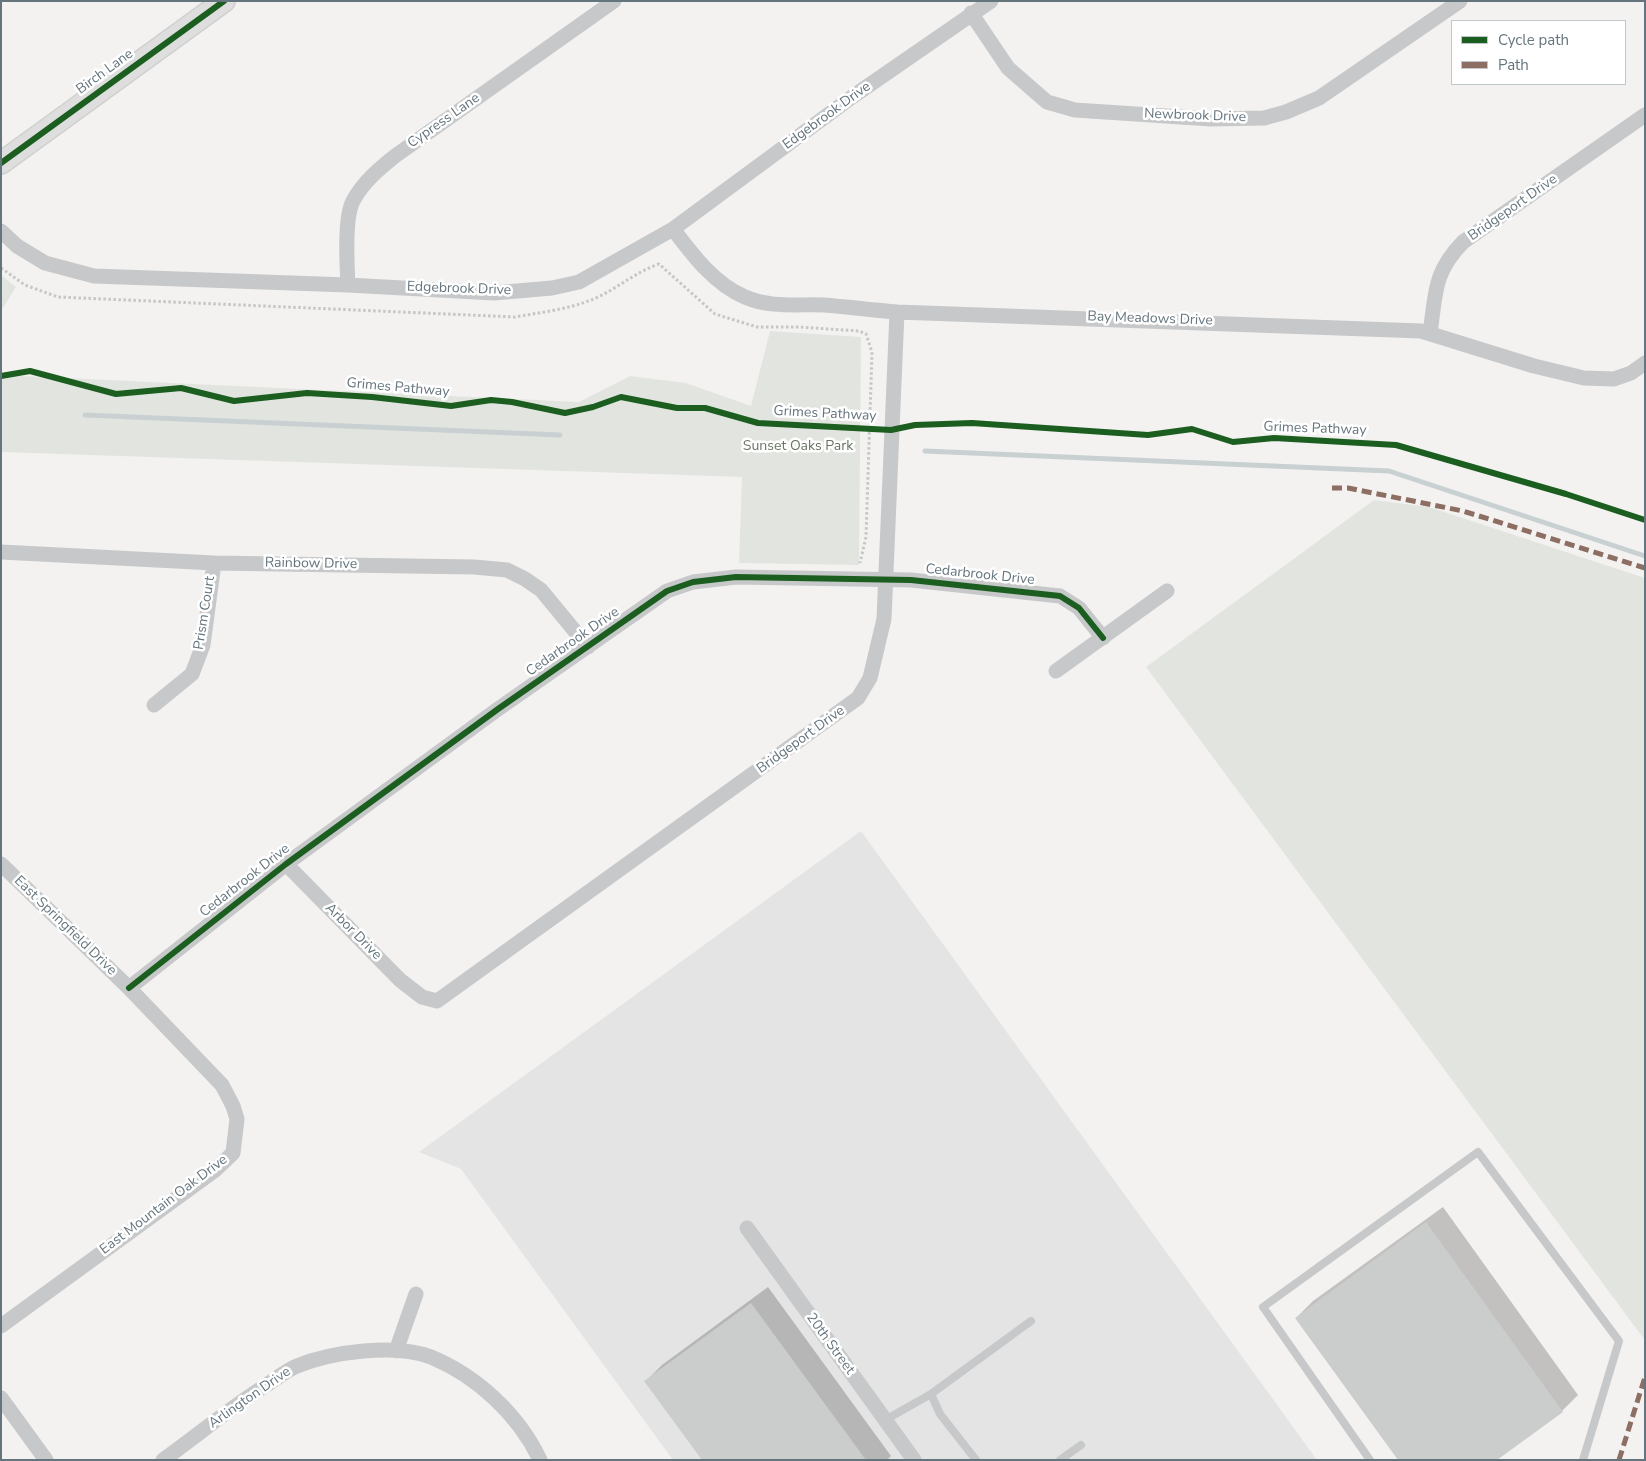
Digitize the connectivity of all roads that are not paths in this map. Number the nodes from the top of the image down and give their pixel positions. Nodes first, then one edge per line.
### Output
1 (224, 1) edge
2 (614, 1) edge
3 (990, 1) edge
4 (1460, 1) edge
5 (971, 13) junction
6 (1645, 115) edge
7 (1, 163) edge
8 (673, 229) junction
9 (1, 231) edge
10 (348, 285) junction
11 (897, 312) junction
12 (1430, 334) junction
13 (1645, 363) edge
14 (1, 552) edge
15 (214, 562) junction
16 (886, 580) junction
17 (1167, 591) dead end
18 (1103, 638) junction
19 (588, 646) junction
20 (1056, 671) dead end
21 (154, 705) dead end
22 (1, 864) edge
23 (286, 864) junction
24 (129, 988) junction
25 (422, 997) joint
26 (747, 1228) dead end
27 (416, 1294) dead end
28 (1032, 1321) dead end
29 (1, 1326) edge
30 (396, 1351) junction
31 (931, 1394) junction
32 (1, 1398) edge
33 (885, 1420) junction
34 (1081, 1445) dead end
35 (46, 1460) edge
36 (163, 1460) edge
37 (540, 1460) edge
38 (914, 1460) edge
39 (976, 1460) edge
40 (1060, 1460) edge
41 (1370, 1460) edge
42 (1583, 1460) edge

1 - 7 street, Birch Lane
2 - 10 street, Cypress Lane
3 - 5 street, Edgebrook Drive
4 - 5 street, Newbrook Drive
5 - 8 street, Edgebrook Drive
6 - 12 street, Bridgeport Drive
8 - 10 street, Edgebrook Drive
8 - 11 street, Bay Meadows Drive
9 - 10 street, Edgebrook Drive
11 - 12 street, Bay Meadows Drive
11 - 16 street, Bridgeport Drive
12 - 13 street, Bay Meadows Drive
14 - 15 street, Rainbow Drive
15 - 19 street, Rainbow Drive
15 - 21 street, Prism Court
16 - 18 street, Cedarbrook Drive
16 - 19 street, Cedarbrook Drive
16 - 25 street, Bridgeport Drive
17 - 18 street
18 - 20 street
19 - 23 street, Cedarbrook Drive
22 - 24 street, East Springfield Drive
23 - 24 street, Cedarbrook Drive
23 - 25 street, Arbor Drive
24 - 29 street, East Mountain Oak Drive
26 - 33 street, 20th Street
27 - 30 street
28 - 31 lane
30 - 36 street, Arlington Drive
30 - 37 street, Arlington Drive
31 - 33 lane
31 - 39 lane
32 - 35 street
33 - 38 street, 20th Street
34 - 40 lane
41 - 42 lane

